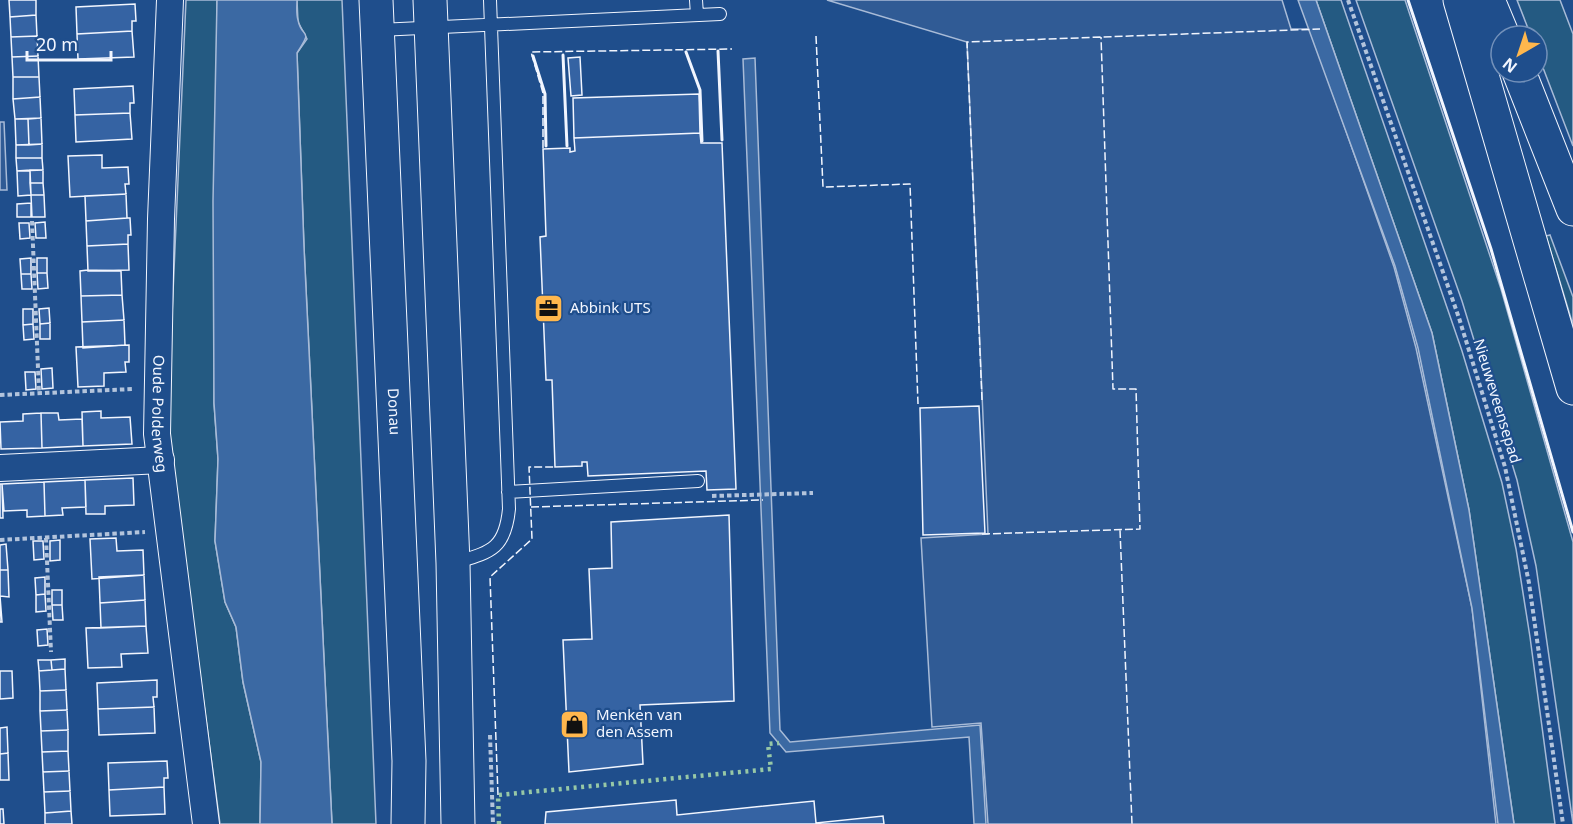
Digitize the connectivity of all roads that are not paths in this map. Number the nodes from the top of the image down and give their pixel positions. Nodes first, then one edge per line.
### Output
1 (170, 0) edge
2 (490, 0) edge
3 (696, 0) edge
4 (1460, 0) edge
5 (1488, 0) edge
6 (431, 14) edge
7 (720, 14) dead end
8 (376, 15) edge
9 (697, 15) junction
10 (491, 24) junction
11 (1498, 24) edge
12 (1524, 84) edge
13 (1573, 209) edge
14 (1573, 388) edge
15 (161, 460) junction
16 (0, 468) edge
17 (698, 481) dead end
18 (508, 492) junction
19 (453, 563) junction
20 (206, 824) edge
21 (408, 824) edge
22 (458, 824) edge

1 - 15 street, Oude Polderweg
2 - 10 lane
3 - 9 lane
4 - 14 main road
5 - 11 main road
6 - 8 lane
6 - 10 lane
6 - 19 main road
7 - 9 lane
8 - 21 main road, Donau
9 - 10 lane
10 - 18 lane
12 - 13 main road
15 - 16 street
15 - 20 street, Oude Polderweg
17 - 18 lane
18 - 19 lane
19 - 22 main road

